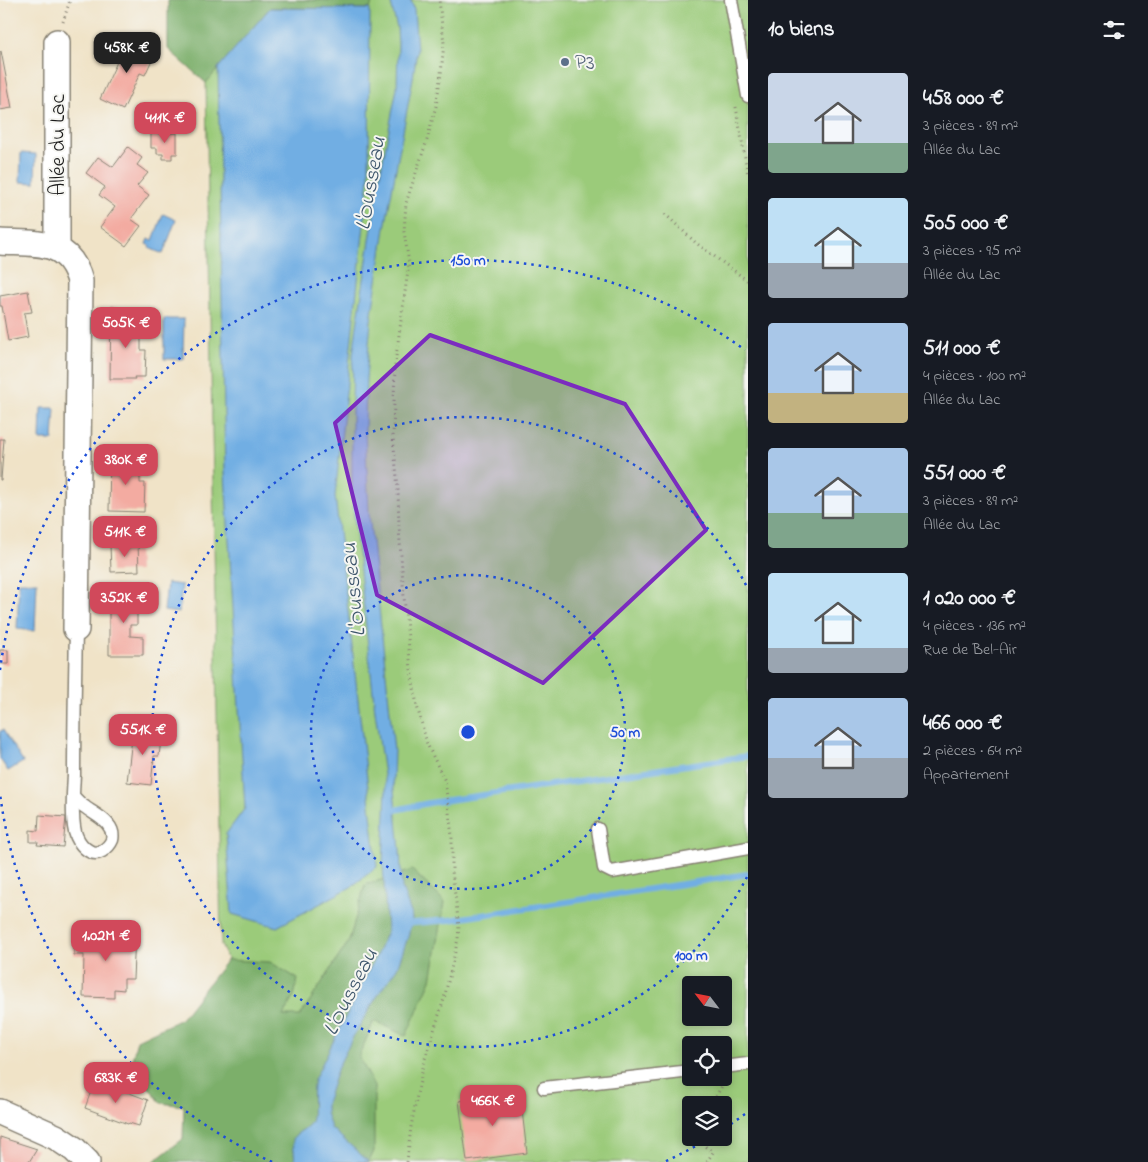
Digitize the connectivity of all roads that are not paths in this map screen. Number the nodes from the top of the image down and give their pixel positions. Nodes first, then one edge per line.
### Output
1 (731, 0) edge
2 (57, 42) dead end
3 (748, 96) edge
4 (0, 242) edge
5 (56, 248) junction
6 (76, 629) joint
7 (74, 796) dead end
8 (598, 829) dead end
9 (748, 848) edge
10 (748, 1064) edge
11 (732, 1066) edge
12 (682, 1072) edge
13 (544, 1088) dead end
14 (0, 1112) edge
15 (87, 1162) edge

1 - 3 lane
2 - 5 street, Allée du Lac
4 - 5 street
5 - 6 street
6 - 7 lane
8 - 9 lane
10 - 11 lane
12 - 13 lane
14 - 15 street

